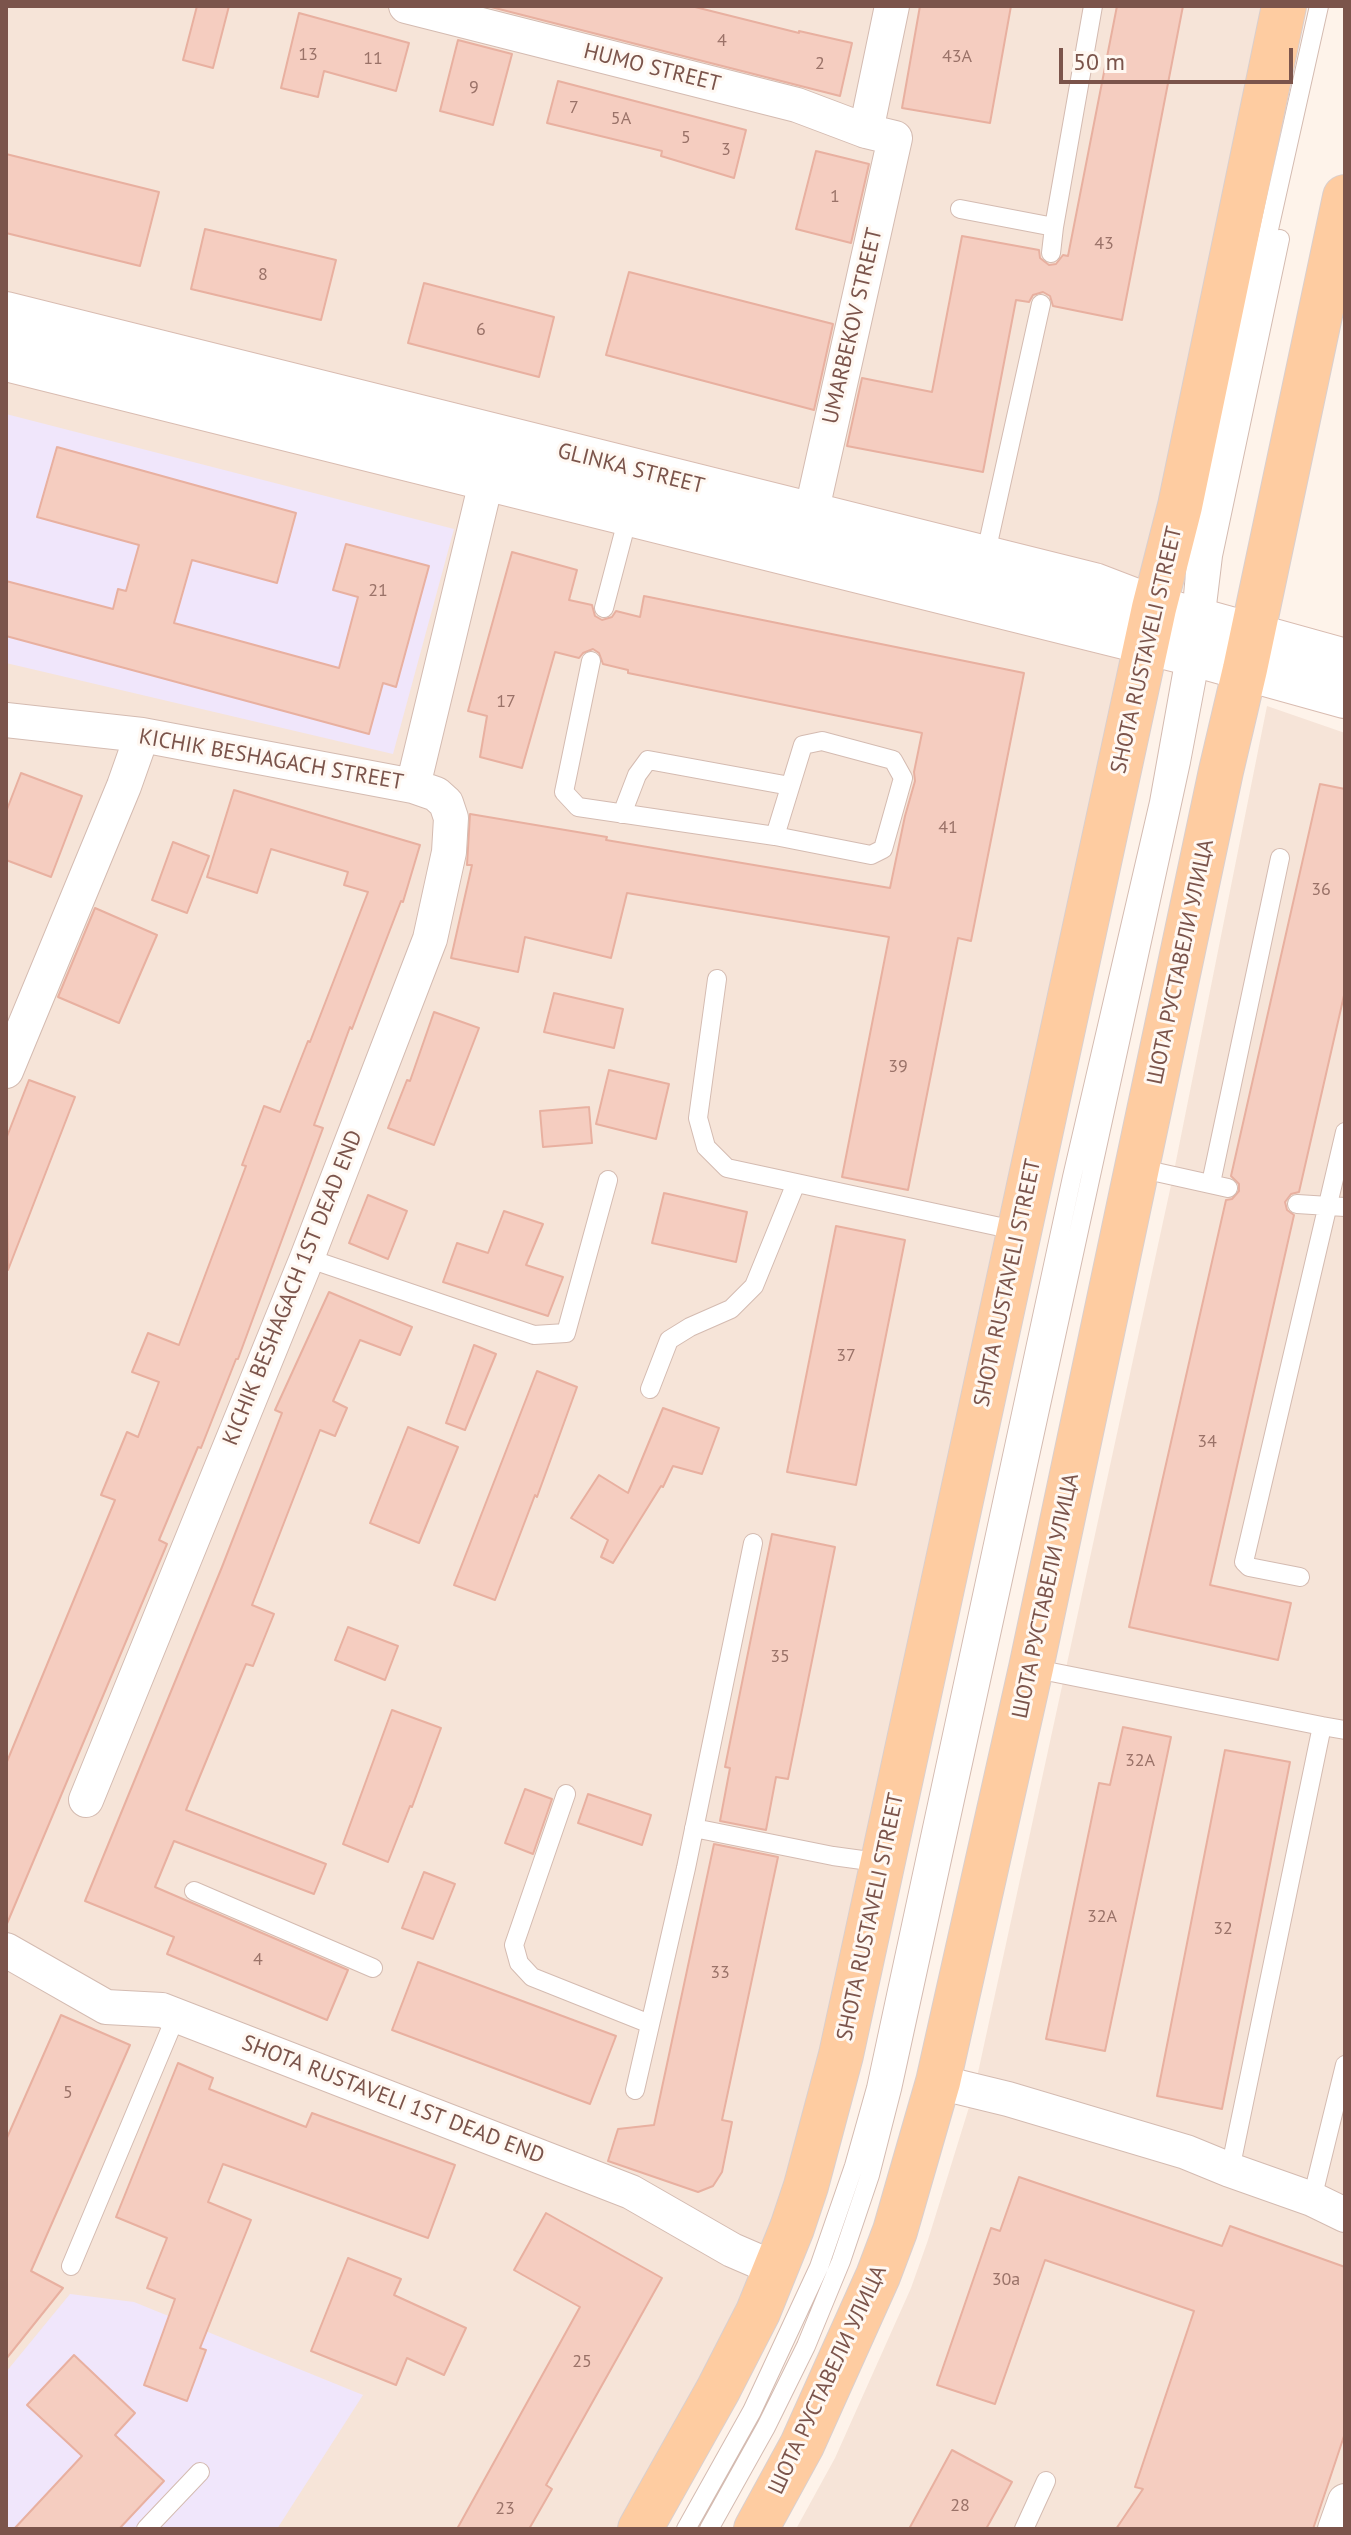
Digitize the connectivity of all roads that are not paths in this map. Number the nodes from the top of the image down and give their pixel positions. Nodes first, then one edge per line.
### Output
1 (406, 6) edge
2 (892, 6) edge
3 (1093, 6) edge
4 (1284, 6) edge
5 (1319, 6) edge
6 (1329, 6) edge
7 (881, 135) junction
8 (1345, 197) edge
9 (960, 209) dead end
10 (1054, 227) junction
11 (1051, 253) dead end
12 (1041, 304) dead end
13 (6, 314) edge
14 (6, 359) edge
15 (487, 478) junction
16 (629, 513) junction
17 (811, 514) junction
18 (985, 557) junction
19 (604, 608) dead end
20 (1181, 634) junction
21 (1249, 653) junction
22 (591, 661) dead end
23 (1345, 661) edge
24 (1345, 696) edge
25 (6, 720) edge
26 (142, 735) junction
27 (413, 786) junction
28 (790, 786) junction
29 (622, 814) junction
30 (775, 836) junction
31 (1280, 858) dead end
32 (717, 979) dead end
33 (6, 1071) edge
34 (1345, 1132) edge
35 (1138, 1168) junction
36 (608, 1180) dead end
37 (796, 1183) junction
38 (1297, 1204) dead end
39 (1337, 1207) edge
40 (1019, 1231) junction
41 (307, 1258) junction
42 (650, 1389) dead end
43 (753, 1543) dead end
44 (1300, 1577) dead end
45 (1031, 1668) junction
46 (1322, 1726) junction
47 (1345, 1730) edge
48 (566, 1794) dead end
49 (86, 1800) dead end
50 (694, 1828) junction
51 (884, 1863) junction
52 (194, 1891) dead end
53 (6, 1950) edge
54 (373, 1968) dead end
55 (176, 2016) junction
56 (650, 2024) junction
57 (1345, 2065) edge
58 (938, 2082) junction
59 (635, 2090) dead end
60 (1230, 2170) junction
61 (1312, 2199) junction
62 (1345, 2215) edge
63 (71, 2266) dead end
64 (776, 2269) junction
65 (200, 2472) dead end
66 (1046, 2481) dead end
67 (146, 2529) edge
68 (640, 2529) edge
69 (686, 2529) edge
70 (709, 2529) edge
71 (756, 2529) edge
72 (1024, 2529) edge

1 - 7 street, HUMO STREET
2 - 7 street, UMARBEKOV STREET
3 - 10 lane
4 - 20 main road, SHOTA RUSTAVELI STREET
5 - 20 lane
6 - 20 lane
7 - 17 street, UMARBEKOV STREET
8 - 21 main road
9 - 10 lane
10 - 11 lane
12 - 18 lane
13 - 17 main road, GLINKA STREET
14 - 15 main road, GLINKA STREET
15 - 16 main road, GLINKA STREET
15 - 27 street, KICHIK BESHAGACH STREET
16 - 19 lane
16 - 20 main road, GLINKA STREET
17 - 18 main road, GLINKA STREET
18 - 20 main road, GLINKA STREET
20 - 21 main road, GLINKA STREET
20 - 40 main road, SHOTA RUSTAVELI STREET
20 - 69 lane
20 - 70 lane
21 - 23 main road
21 - 24 main road
21 - 35 main road, ШОТА РУСТАВЕЛИ УЛИЦА
22 - 29 lane
25 - 26 street, KICHIK BESHAGACH STREET
26 - 27 street, KICHIK BESHAGACH STREET
26 - 33 street
27 - 41 street, KICHIK BESHAGACH 1ST DEAD END
28 - 29 lane
28 - 30 lane
28 - 30 lane
29 - 30 lane
31 - 35 lane
32 - 37 lane
34 - 39 lane
35 - 45 main road, ШОТА РУСТАВЕЛИ УЛИЦА
36 - 41 lane
37 - 40 lane
37 - 42 lane
38 - 39 lane
39 - 44 lane
40 - 51 main road, SHOTA RUSTAVELI STREET
41 - 49 street, KICHIK BESHAGACH 1ST DEAD END
43 - 50 lane
45 - 46 lane
45 - 58 main road, ШОТА РУСТАВЕЛИ УЛИЦА
46 - 47 lane
46 - 60 lane
48 - 56 lane
50 - 51 lane
50 - 56 lane
51 - 64 main road, SHOTA RUSTAVELI STREET
52 - 54 lane
53 - 55 street, SHOTA RUSTAVELI 1ST DEAD END
55 - 63 lane
55 - 64 street, SHOTA RUSTAVELI 1ST DEAD END
56 - 59 lane
57 - 61 lane
58 - 60 street
58 - 71 main road, ШОТА РУСТАВЕЛИ УЛИЦА
60 - 61 street
61 - 62 street
64 - 68 main road, SHOTA RUSTAVELI STREET
65 - 67 lane
66 - 72 lane

